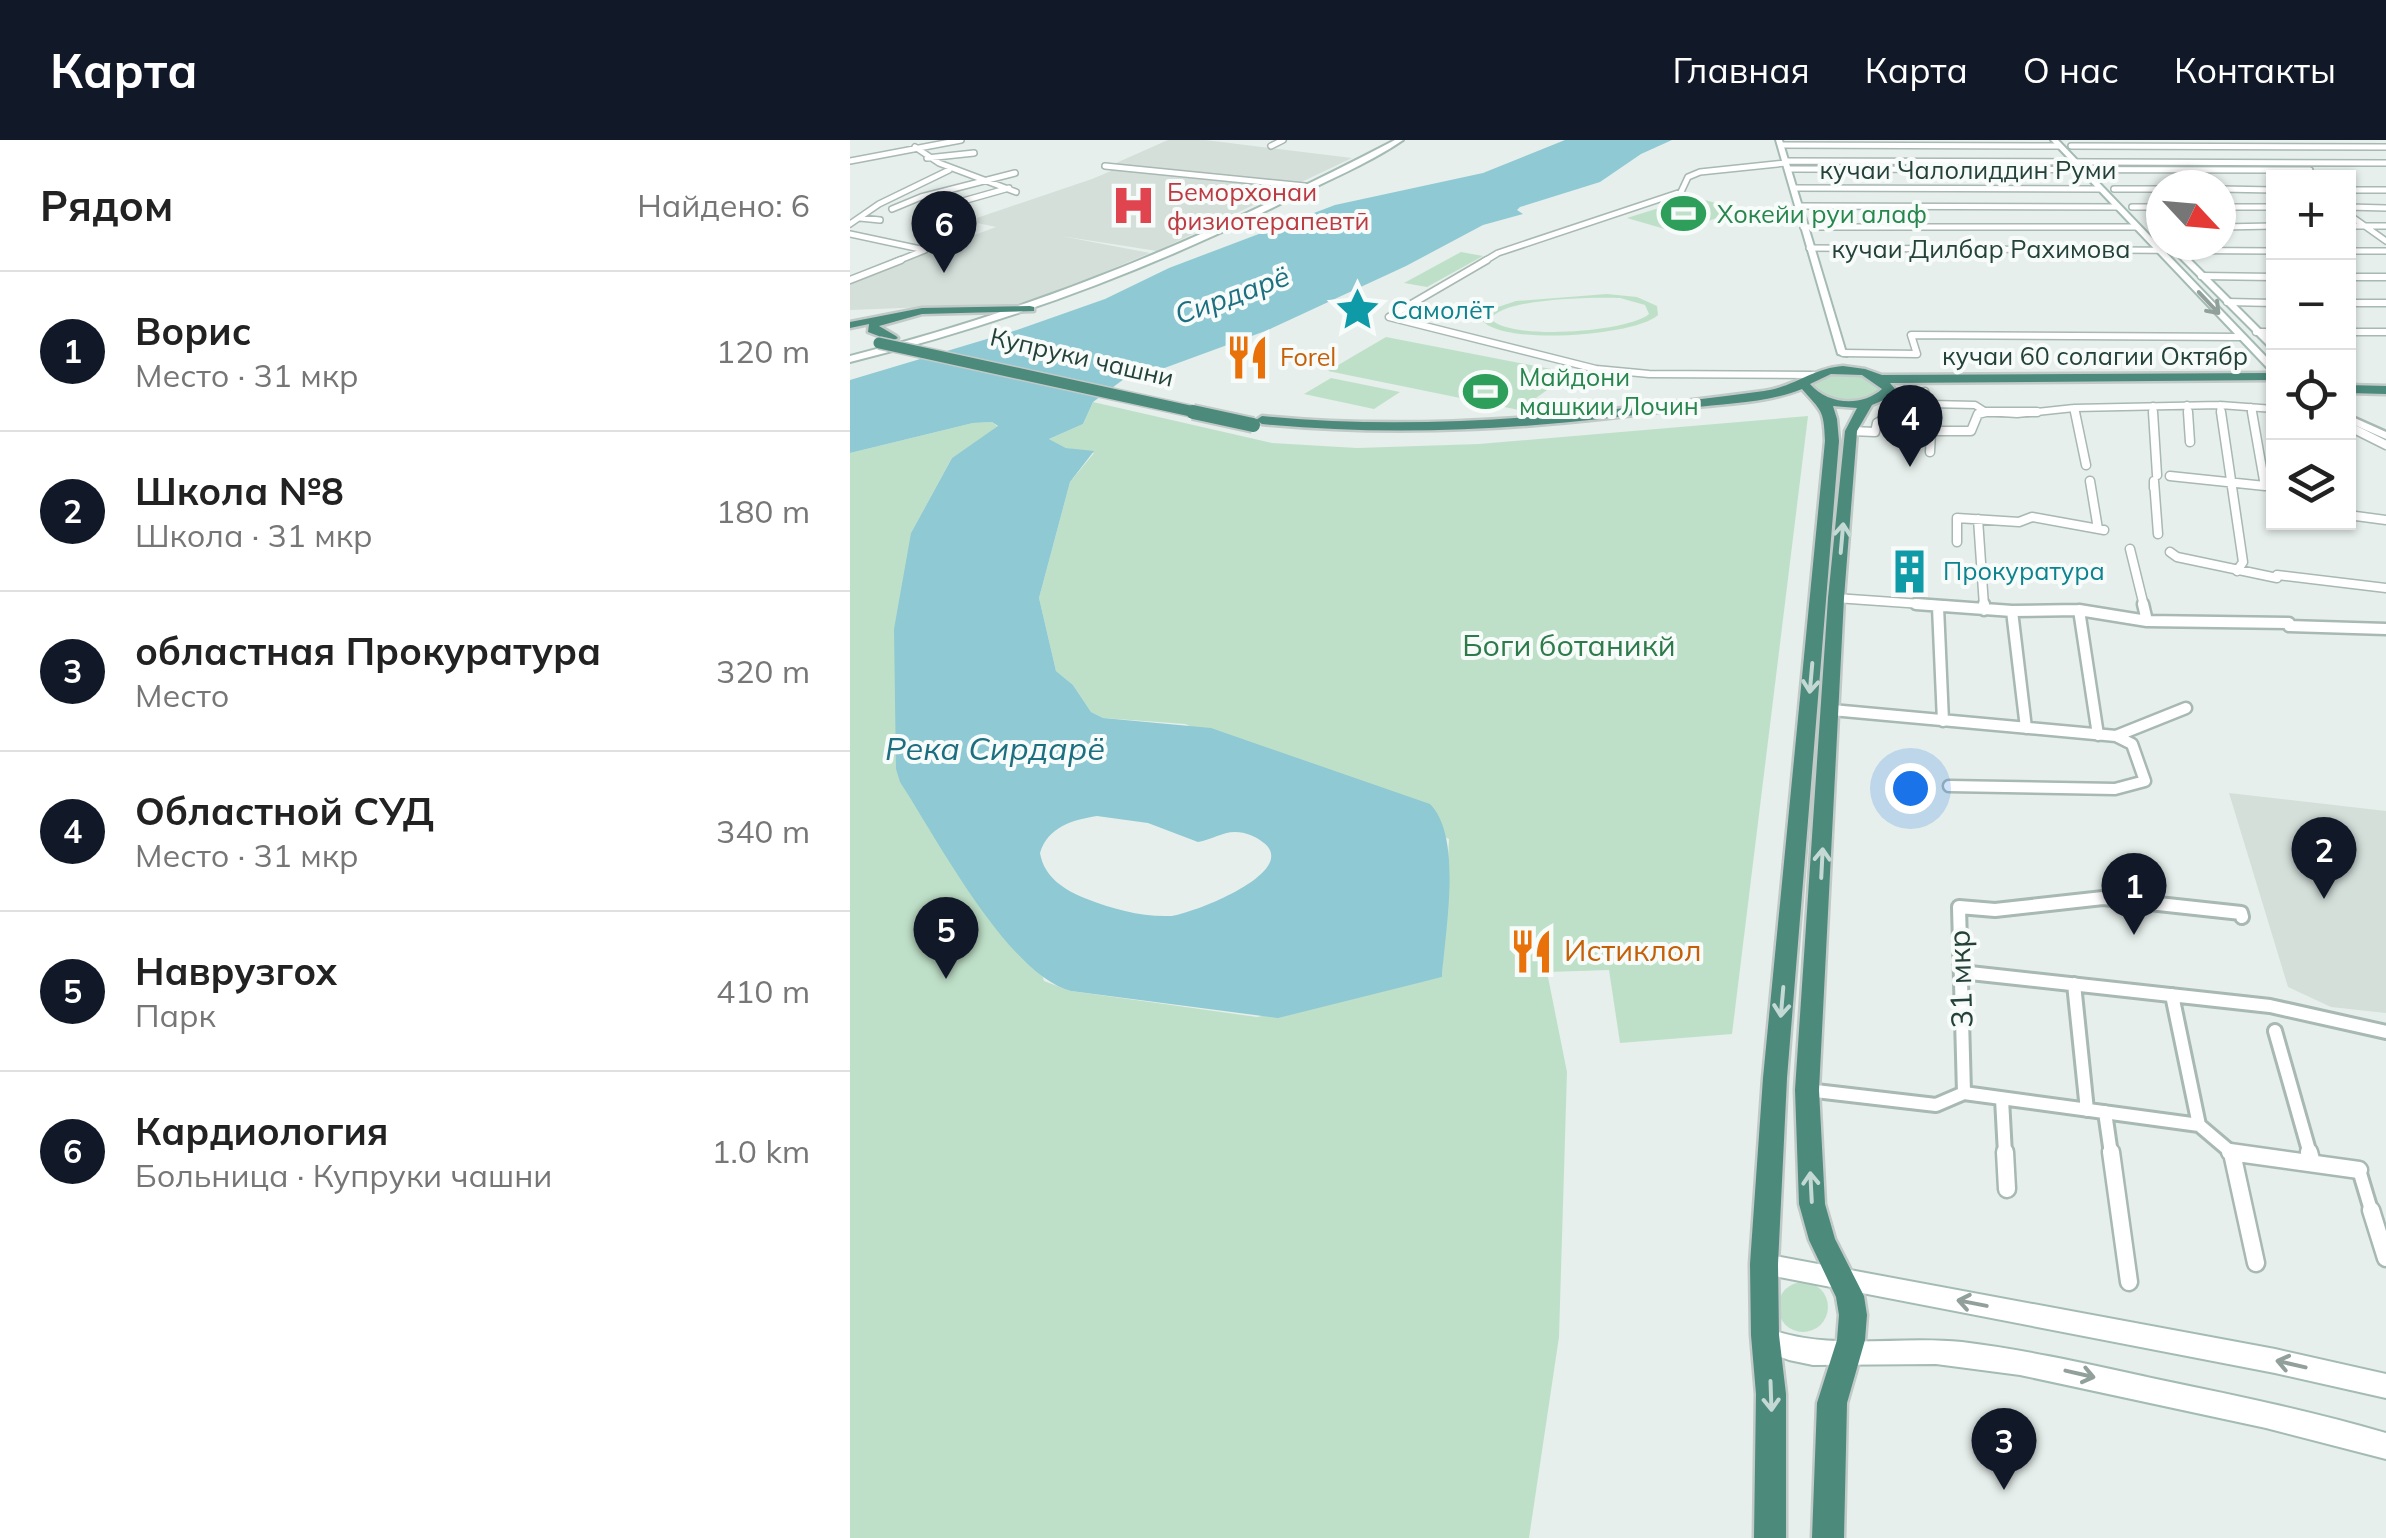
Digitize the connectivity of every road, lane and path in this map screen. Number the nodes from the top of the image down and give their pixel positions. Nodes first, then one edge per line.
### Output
1 (932, 140) edge
2 (960, 140) edge
3 (1283, 140) edge
4 (1398, 140) edge
5 (2247, 140) edge
6 (942, 143) junction
7 (1780, 143) edge
8 (2062, 143) edge
9 (915, 146) junction
10 (1271, 146) dead end
11 (2256, 146) junction
12 (2386, 146) edge
13 (974, 153) dead end
14 (927, 158) junction
15 (850, 161) edge
16 (2074, 162) junction
17 (2278, 162) junction
18 (1787, 164) junction
19 (1105, 166) dead end
20 (2084, 166) junction
21 (2386, 167) edge
22 (949, 170) junction
23 (2095, 170) junction
24 (2266, 170) edge
25 (2289, 170) joint
26 (1015, 173) dead end
27 (995, 178) junction
28 (1305, 186) junction
29 (1793, 188) junction
30 (2100, 189) junction
31 (2114, 189) junction
32 (2146, 189) edge
33 (2236, 190) edge
34 (2266, 190) edge
35 (2356, 190) edge
36 (2386, 190) edge
37 (956, 203) dead end
38 (1798, 206) junction
39 (2118, 207) junction
40 (2132, 207) junction
41 (2146, 207) edge
42 (2236, 207) edge
43 (2266, 207) edge
44 (2386, 208) edge
45 (892, 209) dead end
46 (2356, 210) edge
47 (860, 218) junction
48 (2146, 218) edge
49 (2356, 218) edge
50 (880, 220) dead end
51 (850, 224) edge
52 (2137, 226) junction
53 (2236, 226) edge
54 (2266, 226) edge
55 (2356, 226) edge
56 (2366, 226) junction
57 (2386, 226) edge
58 (1803, 227) junction
59 (850, 234) edge
60 (2146, 236) edge
61 (2386, 241) edge
62 (1809, 248) junction
63 (2146, 250) edge
64 (2236, 250) edge
65 (2266, 251) edge
66 (2356, 251) edge
67 (2386, 252) edge
68 (2168, 260) edge
69 (2186, 260) edge
70 (2201, 276) junction
71 (2266, 276) edge
72 (2356, 277) edge
73 (2386, 277) edge
74 (850, 280) edge
75 (2227, 302) junction
76 (2266, 303) edge
77 (2356, 303) edge
78 (2386, 303) edge
79 (1028, 308) junction
80 (850, 329) edge
81 (2256, 332) junction
82 (2266, 332) edge
83 (2356, 332) edge
84 (2386, 332) edge
85 (2242, 337) junction
86 (879, 340) junction
87 (2266, 341) edge
88 (1843, 353) junction
89 (850, 358) edge
90 (2266, 370) edge
91 (1832, 371) junction
92 (1876, 377) junction
93 (2386, 379) edge
94 (1808, 380) junction
95 (2266, 380) edge
96 (2356, 380) edge
97 (2356, 390) edge
98 (2386, 390) edge
99 (1924, 391) junction
100 (1888, 393) junction
101 (1820, 398) junction
102 (1868, 402) junction
103 (2220, 405) junction
104 (2153, 406) junction
105 (2187, 406) junction
106 (2251, 407) junction
107 (2074, 408) junction
108 (2266, 409) edge
109 (1986, 412) junction
110 (2356, 421) edge
111 (1257, 423) junction
112 (2356, 430) edge
113 (1851, 431) junction
114 (2384, 433) edge
115 (2190, 442) dead end
116 (2386, 445) edge
117 (1930, 452) dead end
118 (2086, 465) dead end
119 (2158, 475) dead end
120 (2170, 476) dead end
121 (2090, 481) dead end
122 (2234, 482) junction
123 (2154, 488) dead end
124 (2356, 516) edge
125 (1978, 519) junction
126 (2386, 520) edge
127 (2158, 534) dead end
128 (1958, 542) dead end
129 (2130, 549) dead end
130 (2170, 552) dead end
131 (2237, 571) junction
132 (2386, 588) edge
133 (1836, 598) junction
134 (1938, 607) junction
135 (1984, 610) junction
136 (2080, 610) junction
137 (2012, 611) junction
138 (2147, 622) junction
139 (2386, 628) edge
140 (2186, 708) dead end
141 (1832, 710) junction
142 (1942, 720) junction
143 (2026, 728) junction
144 (2098, 735) junction
145 (2116, 736) junction
146 (1949, 786) dead end
147 (2242, 915) dead end
148 (1961, 972) junction
149 (2074, 984) junction
150 (2172, 994) junction
151 (2275, 1030) dead end
152 (2386, 1032) edge
153 (1808, 1090) junction
154 (1964, 1093) junction
155 (2002, 1099) junction
156 (2088, 1110) junction
157 (2104, 1112) junction
158 (2199, 1125) junction
159 (2232, 1153) junction
160 (2312, 1163) junction
161 (2359, 1170) joint
162 (2007, 1190) dead end
163 (2370, 1210) joint
164 (2386, 1258) edge
165 (2256, 1263) dead end
166 (1764, 1264) junction
167 (1841, 1279) junction
168 (2129, 1282) dead end
169 (1766, 1340) junction
170 (1844, 1355) junction
171 (2386, 1386) edge
172 (2386, 1446) edge
173 (1770, 1538) edge
174 (1828, 1538) edge

1 - 6 street
2 - 6 street
3 - 10 street
4 - 28 main road
4 - 79 main road
5 - 11 street
6 - 9 street
7 - 8 street
7 - 18 main road
8 - 11 street
8 - 16 main road
8 - 20 main road
9 - 14 street
9 - 15 street
11 - 12 street
11 - 17 street
13 - 14 street
14 - 22 street
16 - 18 street, кучаи Чалолиддин Руми
16 - 20 main road
17 - 20 street, кучаи Чалолиддин Руми
17 - 21 street, кучаи Чалолиддин Руми
17 - 25 street
18 - 20 street, кучаи Чалолиддин Руми
18 - 29 main road
18 - 94 street
19 - 28 street
20 - 23 main road
20 - 30 main road
21 - 25 street, кучаи Чалолиддин Руми
22 - 27 street
22 - 47 street
23 - 24 street, кучаи Чалолиддин Руми
23 - 31 main road
26 - 27 street
27 - 37 street
27 - 45 street
28 - 79 main road
29 - 30 street
29 - 38 main road
30 - 39 main road
31 - 32 street
31 - 40 main road
33 - 34 street
35 - 36 street
38 - 39 street
38 - 58 main road
39 - 52 main road
40 - 41 street
40 - 48 main road
42 - 43 street
44 - 46 street
47 - 50 street
47 - 51 street
49 - 56 street
52 - 58 street
52 - 60 main road
53 - 54 street
55 - 56 street
56 - 57 street
56 - 61 street
58 - 62 main road
59 - 74 street
62 - 63 street, кучаи Дилбар Рахимова
62 - 88 main road
64 - 65 street, кучаи Дилбар Рахимова
66 - 67 street
68 -> 85 main road
69 - 70 main road
70 - 71 street
70 - 75 main road
72 - 73 street
75 - 76 street
75 - 81 main road
77 - 78 street
79 - 80 highway
79 - 86 highway
79 - 89 main road
80 - 86 highway
81 - 82 street
81 - 87 main road
83 - 84 street
85 - 88 street
85 - 90 main road
86 - 111 highway, bridge
88 - 91 main road
88 - 92 main road
91 - 92 highway
91 - 94 highway
92 - 99 highway
92 - 100 highway
93 - 96 highway
94 - 101 highway
94 - 111 highway
95 - 99 highway
97 - 98 highway
99 - 100 highway
99 - 109 street
99 - 113 street
100 - 102 highway
101 - 102 highway
101 - 111 highway
101 -> 166 highway
102 - 113 highway
103 - 105 street
103 - 106 street
103 - 122 street
104 - 105 street
104 - 107 street
104 - 119 street
105 - 115 street
106 - 108 street
106 - 122 street
107 - 109 street
107 - 118 street
109 - 117 street
110 - 114 street
112 - 116 street
133 -> 113 highway
120 - 122 street
121 - 125 street
122 - 131 street
123 - 127 street
124 - 126 street
125 - 128 street
125 - 135 street
129 - 138 street
130 - 131 street
131 - 132 street
133 - 134 street
133 - 141 highway
134 - 135 street
134 - 142 street
135 - 137 street
136 - 137 street
136 - 138 street
136 - 144 street
137 - 143 street
138 - 139 street
140 - 145 street
141 - 142 street
153 -> 141 highway
142 - 143 street
143 - 144 street
144 - 145 street
145 - 146 street
147 - 148 street, 31 мкр
148 - 149 street
148 - 154 street, 31 мкр
149 - 150 street
149 - 156 street
150 - 152 street
150 - 158 street
151 - 160 street
153 - 154 street
167 -> 153 highway
154 - 155 street
155 - 156 street
155 - 162 street
156 - 157 street
157 - 158 street
157 - 168 street
158 - 159 street
159 - 160 street
159 - 165 street
160 - 161 street
161 - 163 street
163 - 164 street
166 - 167 main road
166 - 169 highway
167 - 170 highway
171 -> 167 main road
169 - 170 main road
169 -> 173 highway
170 -> 172 main road
170 - 174 highway

